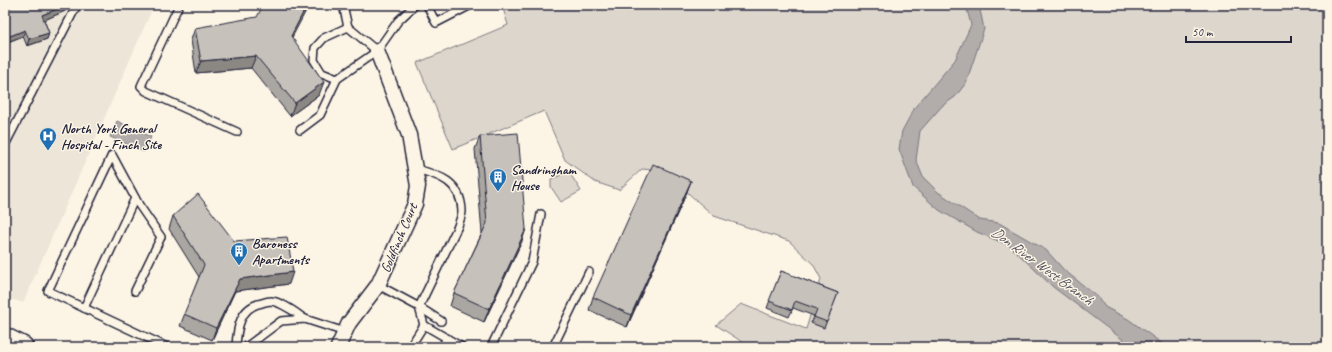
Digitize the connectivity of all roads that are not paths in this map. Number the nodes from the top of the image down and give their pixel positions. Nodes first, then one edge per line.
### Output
1 (78, 5) edge
2 (179, 5) edge
3 (343, 5) edge
4 (415, 5) edge
5 (427, 5) edge
6 (471, 5) edge
7 (348, 27) junction
8 (377, 51) junction
9 (337, 79) junction
10 (300, 130) dead end
11 (237, 132) dead end
12 (5, 145) edge
13 (416, 169) junction
14 (135, 198) junction
15 (540, 214) dead end
16 (589, 272) dead end
17 (378, 285) junction
18 (135, 291) dead end
19 (419, 307) junction
20 (84, 308) junction
21 (305, 318) junction
22 (442, 321) dead end
23 (424, 325) junction
24 (345, 332) junction
25 (5, 338) edge
26 (447, 338) junction
27 (23, 347) edge
28 (167, 347) edge
29 (236, 347) edge
30 (246, 347) edge
31 (338, 347) edge
32 (410, 347) edge
33 (442, 347) edge
34 (462, 347) edge
35 (491, 347) edge
36 (554, 347) edge

1 - 12 lane
2 - 11 lane
3 - 7 lane
4 - 8 lane
5 - 6 lane
7 - 8 lane
7 - 9 lane
8 - 9 lane
8 - 13 street, Goldfinch Court
9 - 10 lane
13 - 17 street, Goldfinch Court
13 - 19 lane
14 - 18 lane
14 - 20 lane
14 - 20 lane
15 - 35 lane
16 - 36 lane
17 - 19 lane
17 - 24 street, Goldfinch Court
19 - 22 lane
19 - 23 lane
20 - 28 lane
21 - 24 lane
21 - 29 lane
21 - 30 lane
23 - 26 lane
23 - 32 lane
24 - 31 street, Goldfinch Court
25 - 27 main road
26 - 33 lane
26 - 34 lane

